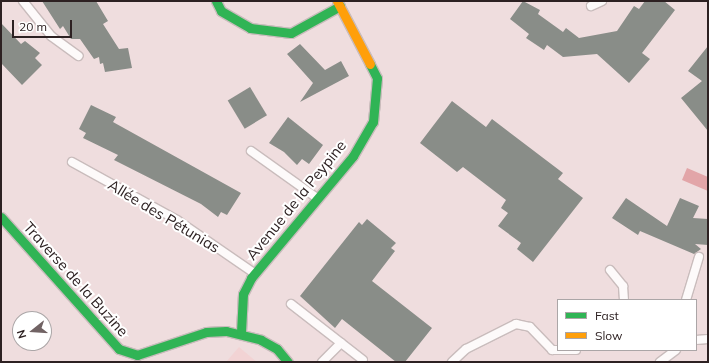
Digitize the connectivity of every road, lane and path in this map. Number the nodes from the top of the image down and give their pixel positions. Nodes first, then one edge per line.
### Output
1 (23, 1) edge
2 (216, 1) edge
3 (602, 1) edge
4 (338, 3) edge
5 (591, 6) dead end
6 (80, 56) dead end
7 (251, 151) dead end
8 (72, 162) dead end
9 (318, 199) junction
10 (1, 217) edge
11 (699, 257) dead end
12 (610, 270) dead end
13 (255, 273) junction
14 (624, 299) edge
15 (686, 299) edge
16 (292, 304) dead end
17 (241, 332) junction
18 (708, 339) edge
19 (697, 340) edge
20 (341, 343) junction
21 (557, 350) edge
22 (675, 351) edge
23 (363, 360) dead end
24 (288, 362) edge
25 (322, 362) edge
26 (452, 362) edge
27 (660, 362) edge

1 - 6 lane
2 - 4 street
3 - 5 lane
4 - 9 street, Avenue de la Peypine
7 - 9 lane
8 - 13 lane, Allée des Pétunias
9 - 13 street, Avenue de la Peypine
10 - 17 street, Traverse de la Buzine
11 - 15 lane
12 - 14 lane
13 - 17 street, Avenue de la Peypine
16 - 20 lane
17 - 24 street, Traverse de la Buzine
18 - 19 lane
20 - 23 lane
20 - 25 lane
21 - 26 lane
22 - 27 lane

